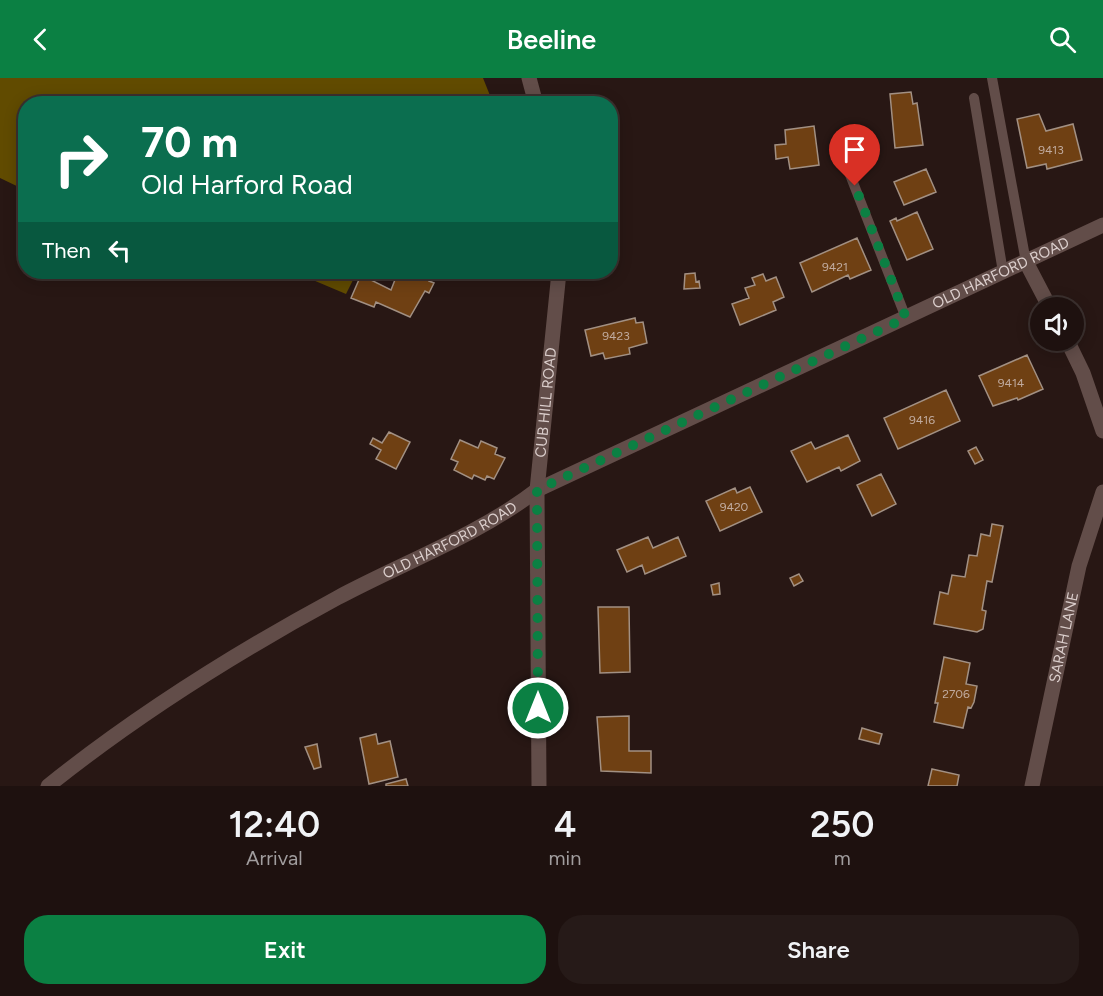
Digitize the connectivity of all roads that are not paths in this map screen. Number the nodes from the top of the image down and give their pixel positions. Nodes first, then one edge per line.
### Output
1 (528, 78) edge
2 (992, 78) edge
3 (534, 96) edge
4 (974, 98) dead end
5 (847, 167) dead end
6 (1103, 225) edge
7 (1026, 262) junction
8 (1003, 272) junction
9 (558, 279) edge
10 (1044, 297) edge
11 (906, 318) junction
12 (1072, 351) edge
13 (1103, 430) edge
14 (537, 490) junction
15 (1103, 492) edge
16 (48, 786) edge
17 (539, 786) edge
18 (1032, 786) edge

1 - 3 street
2 - 7 lane
4 - 8 lane
5 - 11 lane
6 - 7 street, OLD HARFORD ROAD
7 - 8 street, OLD HARFORD ROAD
7 - 10 street
8 - 11 street, OLD HARFORD ROAD
9 - 14 street, CUB HILL ROAD
11 - 14 street, OLD HARFORD ROAD
12 - 13 street
14 - 16 street, OLD HARFORD ROAD
14 - 17 street, CUB HILL ROAD
15 - 18 street, SARAH LANE

